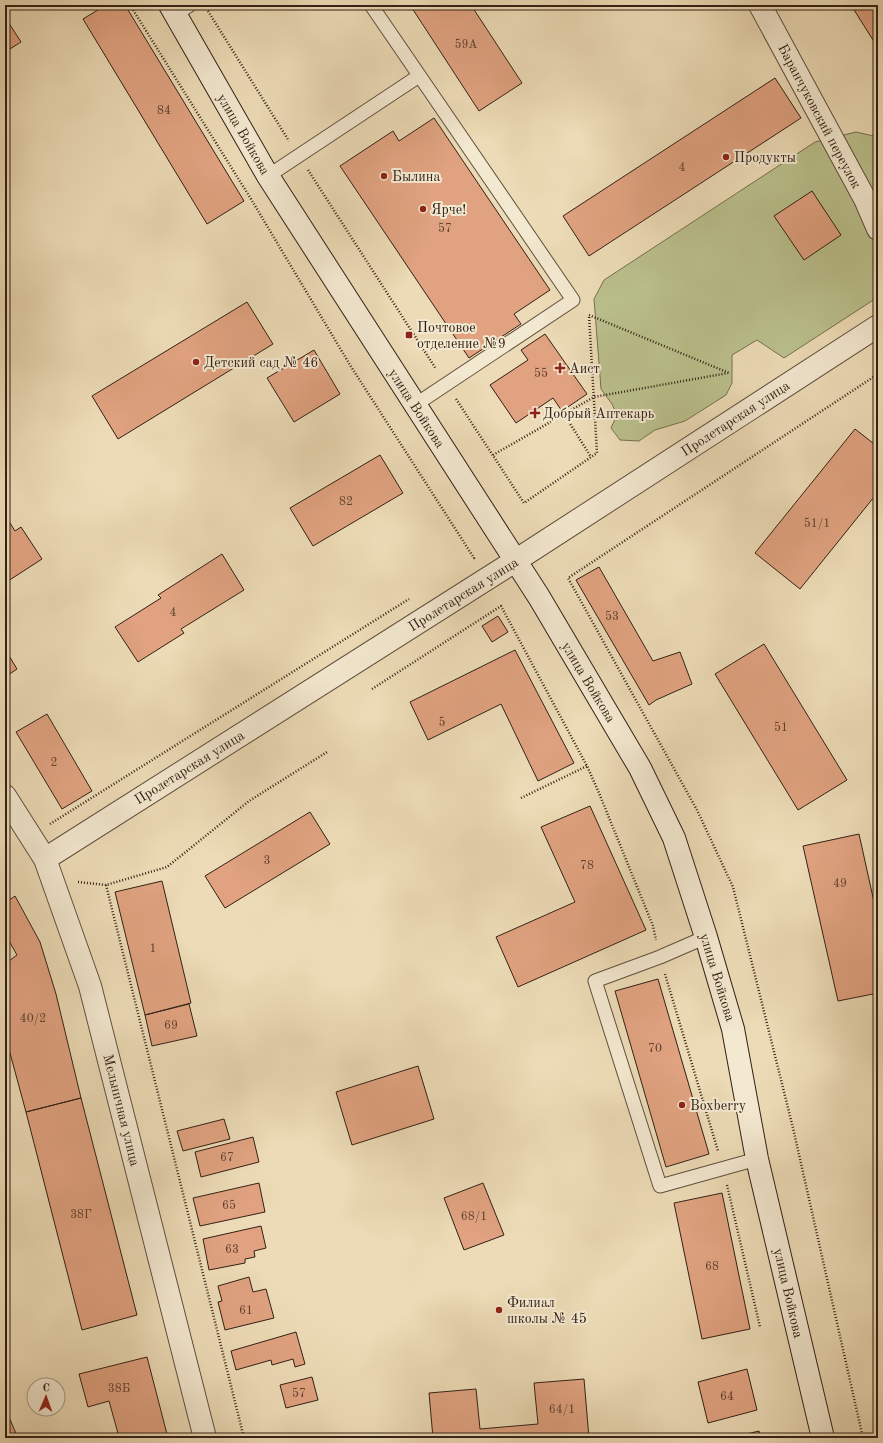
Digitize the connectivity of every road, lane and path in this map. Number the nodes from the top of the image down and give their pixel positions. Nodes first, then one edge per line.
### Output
1 (130, 5) edge
2 (204, 5) edge
3 (371, 5) edge
4 (760, 5) edge
5 (178, 8) edge
6 (419, 76) junction
7 (299, 156) junction
8 (268, 176) junction
9 (878, 229) edge
10 (878, 326) edge
11 (878, 374) edge
12 (446, 384) junction
13 (594, 397) junction
14 (414, 405) junction
15 (564, 414) junction
16 (493, 455) junction
17 (591, 457) junction
18 (515, 561) junction
19 (467, 562) dead end
20 (568, 578) dead end
21 (413, 596) dead end
22 (501, 606) dead end
23 (372, 689) dead end
24 (327, 752) dead end
25 (586, 766) dead end
26 (5, 796) edge
27 (521, 798) dead end
28 (31, 836) junction
29 (45, 859) junction
30 (53, 880) junction
31 (106, 885) junction
32 (706, 937) junction
33 (757, 1159) junction
34 (205, 1438) edge
35 (244, 1438) edge
36 (823, 1438) edge

1 - 19 path
2 - 7 path
3 - 6 lane
4 - 9 street, Баранчуковский переулок
5 - 8 street, улица Войкова
6 - 7 lane
6 - 12 lane
7 - 8 lane
7 - 12 path
8 - 14 street, улица Войкова
10 - 18 street, Пролетарская улица
11 - 20 path
12 - 14 lane
12 - 16 path
13 - 13 path
13 - 15 path
13 - 17 path
14 - 18 street, улица Войкова
15 - 16 path
15 - 17 path
16 - 17 path
18 - 29 street, Пролетарская улица
18 - 32 street, улица Войкова
21 - 28 path
22 - 23 path
24 - 31 path
25 - 27 path
26 - 28 street, Мельничная улица
28 - 29 street, Мельничная улица
29 - 30 street, Мельничная улица
30 - 31 path
30 - 34 street, Мельничная улица
31 - 35 path
32 - 33 street, улица Войкова
32 - 33 lane
33 - 36 street, улица Войкова

